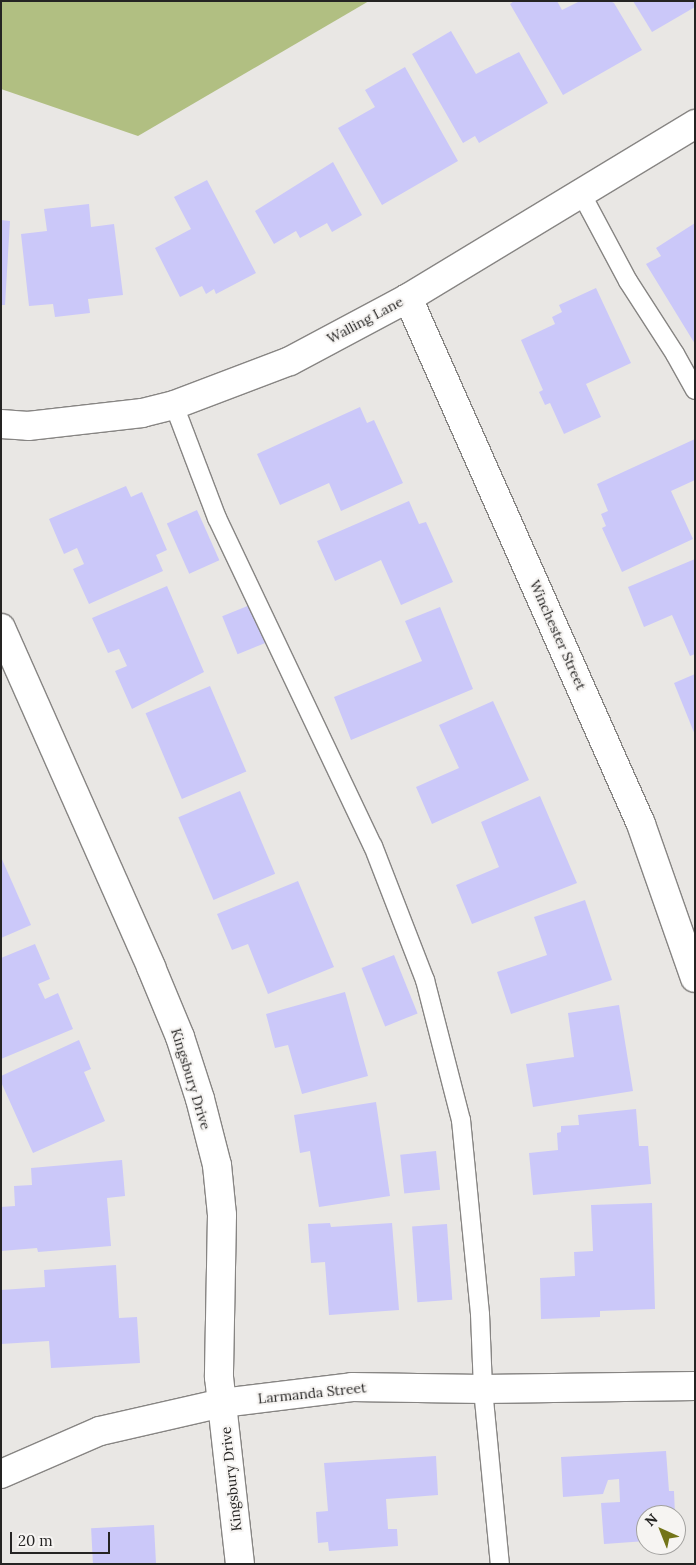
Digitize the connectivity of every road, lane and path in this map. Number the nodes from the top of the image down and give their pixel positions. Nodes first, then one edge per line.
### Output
1 (695, 124) edge
2 (581, 193) junction
3 (408, 298) junction
4 (695, 390) edge
5 (174, 405) junction
6 (1, 424) edge
7 (1, 628) edge
8 (695, 978) edge
9 (695, 1386) edge
10 (483, 1389) junction
11 (222, 1403) junction
12 (1, 1474) edge
13 (240, 1564) edge
14 (500, 1564) edge

1 - 2 street, Walling Lane
2 - 3 street, Walling Lane
2 - 4 lane
3 - 5 street, Walling Lane
3 - 8 street, Winchester Street
5 - 6 street, Walling Lane
5 - 10 lane
7 - 11 street, Kingsbury Drive
9 - 10 street, Larmanda Street
10 - 11 street, Larmanda Street
10 - 14 lane
11 - 12 street, Larmanda Street
11 - 13 street, Kingsbury Drive

